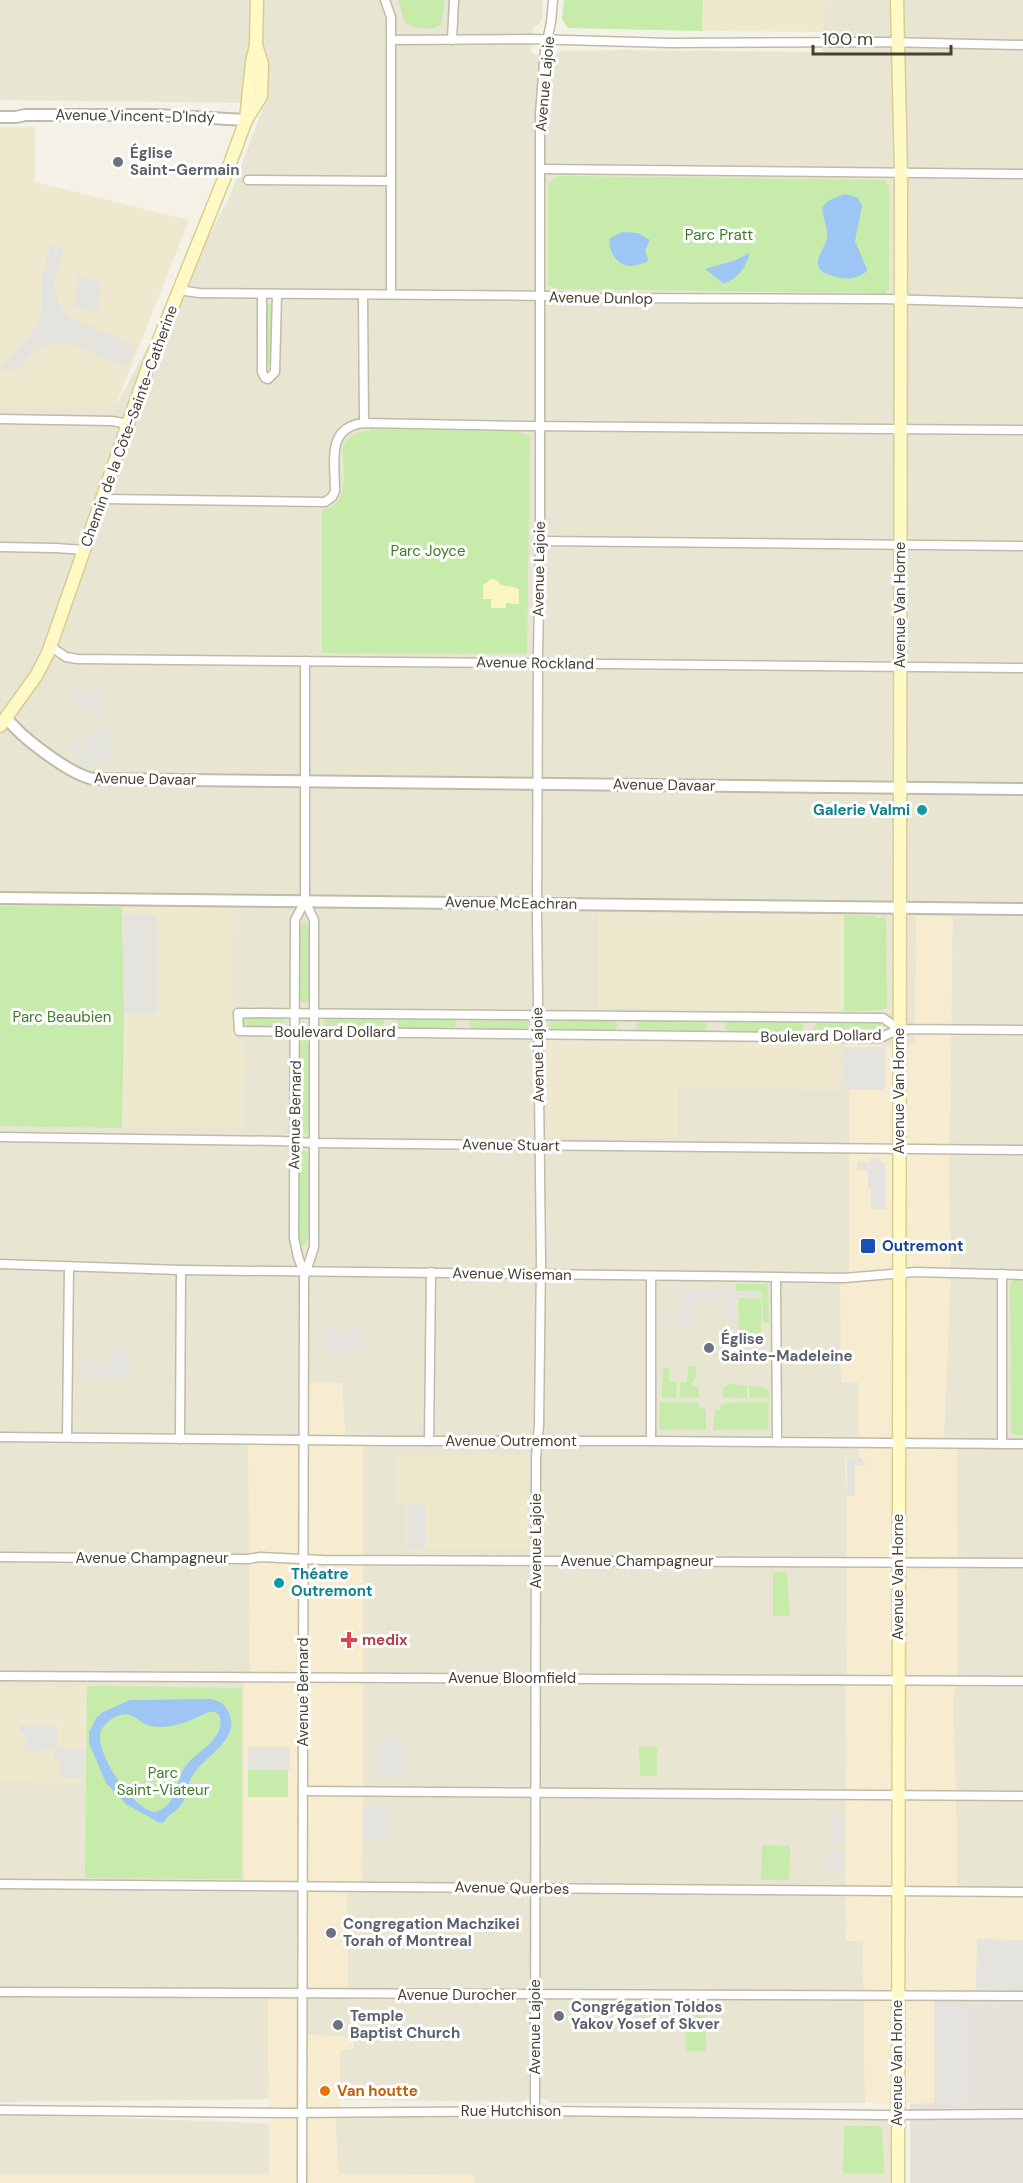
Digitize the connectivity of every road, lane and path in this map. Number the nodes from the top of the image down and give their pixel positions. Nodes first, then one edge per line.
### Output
1 (257, 0) edge
2 (385, 0) edge
3 (454, 0) edge
4 (553, 0) edge
5 (897, 0) edge
6 (391, 40) junction
7 (452, 40) junction
8 (548, 40) junction
9 (898, 43) junction
10 (1023, 45) edge
11 (0, 111) edge
12 (25, 115) junction
13 (0, 117) edge
14 (246, 120) junction
15 (541, 169) junction
16 (901, 173) junction
17 (1023, 174) edge
18 (248, 180) dead end
19 (391, 181) junction
20 (179, 290) junction
21 (262, 294) junction
22 (277, 294) junction
23 (391, 294) junction
24 (363, 295) junction
25 (540, 296) junction
26 (901, 300) junction
27 (1023, 303) edge
28 (0, 419) edge
29 (364, 423) junction
30 (128, 424) junction
31 (539, 426) junction
32 (900, 429) junction
33 (1023, 430) edge
34 (102, 499) junction
35 (540, 542) junction
36 (900, 546) junction
37 (1023, 546) edge
38 (0, 547) edge
39 (84, 550) junction
40 (50, 646) junction
41 (305, 661) junction
42 (538, 663) junction
43 (900, 667) junction
44 (1023, 668) edge
45 (2, 717) edge
46 (305, 781) junction
47 (537, 784) junction
48 (900, 787) junction
49 (1023, 789) edge
50 (0, 898) edge
51 (305, 901) junction
52 (537, 904) junction
53 (899, 908) junction
54 (1023, 909) edge
55 (295, 1012) junction
56 (314, 1012) junction
57 (538, 1015) junction
58 (899, 1029) junction
59 (1023, 1030) edge
60 (295, 1032) junction
61 (314, 1032) junction
62 (538, 1034) junction
63 (0, 1137) edge
64 (296, 1142) junction
65 (314, 1143) junction
66 (539, 1146) junction
67 (899, 1150) junction
68 (1023, 1150) edge
69 (0, 1264) edge
70 (69, 1267) junction
71 (181, 1270) junction
72 (304, 1272) junction
73 (431, 1272) junction
74 (540, 1274) junction
75 (899, 1274) junction
76 (1002, 1274) junction
77 (1023, 1275) edge
78 (651, 1276) junction
79 (776, 1277) junction
80 (0, 1437) edge
81 (67, 1437) junction
82 (180, 1439) junction
83 (304, 1440) junction
84 (429, 1441) junction
85 (538, 1441) junction
86 (651, 1441) junction
87 (777, 1441) junction
88 (899, 1443) junction
89 (1002, 1444) junction
90 (1023, 1444) edge
91 (0, 1557) edge
92 (304, 1558) junction
93 (537, 1560) junction
94 (899, 1562) junction
95 (1023, 1563) edge
96 (0, 1676) edge
97 (303, 1677) junction
98 (536, 1678) junction
99 (898, 1680) junction
100 (1023, 1681) edge
101 (303, 1791) junction
102 (536, 1793) junction
103 (898, 1795) junction
104 (1023, 1796) edge
105 (0, 1884) edge
106 (303, 1887) junction
107 (535, 1888) junction
108 (898, 1891) junction
109 (1023, 1892) edge
110 (0, 1992) edge
111 (302, 1994) junction
112 (535, 1995) junction
113 (897, 1996) junction
114 (1023, 1996) edge
115 (0, 2110) edge
116 (535, 2111) junction
117 (302, 2112) junction
118 (1023, 2114) edge
119 (897, 2115) junction
120 (302, 2183) edge
121 (898, 2183) edge

1 - 14 main road, Chemin de la Côte-Sainte-Catherine
2 - 6 street
3 - 7 street
4 - 8 street, Avenue Lajoie
5 - 9 main road, Avenue Van Horne
6 - 7 street
6 - 19 street
7 - 8 street
8 - 9 street
8 - 15 street, Avenue Lajoie
9 - 10 street
9 - 16 main road, Avenue Van Horne
11 - 12 street, Avenue Vincent-D'Indy
12 - 13 street, Avenue Vincent-D'Indy
12 - 14 street, Avenue Vincent-D'Indy
14 - 20 main road, Chemin de la Côte-Sainte-Catherine
15 - 16 street
15 - 25 street, Avenue Lajoie
16 - 17 street
16 - 26 main road, Avenue Van Horne
18 - 19 street
19 - 23 street
20 - 21 street, Avenue Dunlop
20 - 30 main road, Chemin de la Côte-Sainte-Catherine
21 - 22 street, Avenue Dunlop
21 - 22 street
22 - 24 street, Avenue Dunlop
23 - 24 street, Avenue Dunlop
23 - 25 street, Avenue Dunlop
24 - 29 street
25 - 26 street, Avenue Dunlop
25 - 31 street, Avenue Lajoie
26 - 27 street, Avenue Dunlop
26 - 32 main road, Avenue Van Horne
28 - 30 street
29 - 31 street
29 - 34 street
30 - 34 main road, Chemin de la Côte-Sainte-Catherine
31 - 32 street
31 - 35 street, Avenue Lajoie
32 - 33 street
32 - 36 main road, Avenue Van Horne
34 - 39 main road, Chemin de la Côte-Sainte-Catherine
35 - 36 street
35 - 42 street, Avenue Lajoie
36 - 37 street
36 - 43 main road, Avenue Van Horne
38 - 39 street
39 - 40 main road, Chemin de la Côte-Sainte-Catherine
40 - 41 street, Avenue Rockland
40 - 45 main road, Chemin de la Côte-Sainte-Catherine
41 - 42 street, Avenue Rockland
41 - 46 street
42 - 43 street, Avenue Rockland
42 - 47 street, Avenue Lajoie
43 - 44 street, Avenue Rockland
43 - 48 main road, Avenue Van Horne
45 - 46 street, Avenue Davaar
46 - 47 street, Avenue Davaar
46 - 51 street
47 - 48 street, Avenue Davaar
47 - 52 street, Avenue Lajoie
48 - 49 street, Avenue Davaar
48 - 53 main road, Avenue Van Horne
50 - 51 street, Avenue McEachran
51 - 52 street, Avenue McEachran
51 - 55 street, Avenue Bernard
51 - 56 street, Avenue Bernard
52 - 53 street, Avenue McEachran
52 - 57 street, Avenue Lajoie
53 - 54 street, Avenue McEachran
53 - 58 main road, Avenue Van Horne
55 - 56 street, Boulevard Dollard
55 - 60 street, Avenue Bernard
55 - 60 street, Boulevard Dollard
56 - 57 street, Boulevard Dollard
56 - 61 street, Avenue Bernard
57 - 58 street, Boulevard Dollard
57 - 62 street, Avenue Lajoie
58 - 59 street
58 - 62 street, Boulevard Dollard
58 - 67 main road, Avenue Van Horne
60 - 61 street, Boulevard Dollard
60 - 64 street, Avenue Bernard
61 - 62 street, Boulevard Dollard
61 - 65 street, Avenue Bernard
62 - 66 street, Avenue Lajoie
63 - 64 street, Avenue Stuart
64 - 65 street, Avenue Stuart
64 - 72 street, Avenue Bernard
65 - 66 street, Avenue Stuart
65 - 72 street, Avenue Bernard
66 - 67 street, Avenue Stuart
66 - 74 street, Avenue Lajoie
67 - 68 street, Avenue Stuart
67 - 75 main road, Avenue Van Horne
69 - 70 street, Avenue Wiseman
70 - 71 street, Avenue Wiseman
70 - 81 street
71 - 72 street, Avenue Wiseman
71 - 82 street
72 - 73 street, Avenue Wiseman
72 - 83 street, Avenue Bernard
73 - 74 street, Avenue Wiseman
73 - 84 street
74 - 78 street, Avenue Wiseman
74 - 85 street, Avenue Lajoie
75 - 76 street, Avenue Wiseman
75 - 79 street, Avenue Wiseman
75 - 88 main road, Avenue Van Horne
76 - 77 street, Avenue Wiseman
76 - 89 street
78 - 79 street, Avenue Wiseman
78 - 86 street
79 - 87 street
80 - 81 street, Avenue Outremont
81 - 82 street, Avenue Outremont
82 - 83 street, Avenue Outremont
83 - 84 street, Avenue Outremont
83 - 92 street, Avenue Bernard
84 - 85 street, Avenue Outremont
85 - 86 street, Avenue Outremont
85 - 93 street, Avenue Lajoie
86 - 87 street, Avenue Outremont
87 - 88 street, Avenue Outremont
88 - 89 street, Avenue Outremont
88 - 94 main road, Avenue Van Horne
89 - 90 street, Avenue Outremont
91 - 92 street, Avenue Champagneur
92 - 93 street, Avenue Champagneur
92 - 97 street, Avenue Bernard
93 - 94 street, Avenue Champagneur
93 - 98 street, Avenue Lajoie
94 - 95 street, Avenue Champagneur
94 - 99 main road, Avenue Van Horne
96 - 97 street, Avenue Bloomfield
97 - 98 street, Avenue Bloomfield
97 - 101 street, Avenue Bernard
98 - 99 street, Avenue Bloomfield
98 - 102 street, Avenue Lajoie
99 - 100 street, Avenue Bloomfield
99 - 103 main road, Avenue Van Horne
101 - 102 street
101 - 106 street, Avenue Bernard
102 - 103 street
102 - 107 street, Avenue Lajoie
103 - 104 street
103 - 108 main road, Avenue Van Horne
105 - 106 street, Avenue Querbes
106 - 107 street, Avenue Querbes
106 - 111 street, Avenue Bernard
107 - 108 street, Avenue Querbes
107 - 112 street, Avenue Lajoie
108 - 109 street, Avenue Querbes
108 - 113 main road, Avenue Van Horne
110 - 111 street, Avenue Durocher
111 - 112 street, Avenue Durocher
111 - 117 street, Avenue Bernard
112 - 113 street, Avenue Durocher
112 - 116 street, Avenue Lajoie
113 - 114 street, Avenue Durocher
113 - 119 main road, Avenue Van Horne
115 - 117 street, Rue Hutchison
116 - 117 street, Rue Hutchison
116 - 119 street, Rue Hutchison
117 - 120 street, Avenue Bernard
118 - 119 street, Rue Hutchison
119 - 121 main road, Avenue Van Horne

